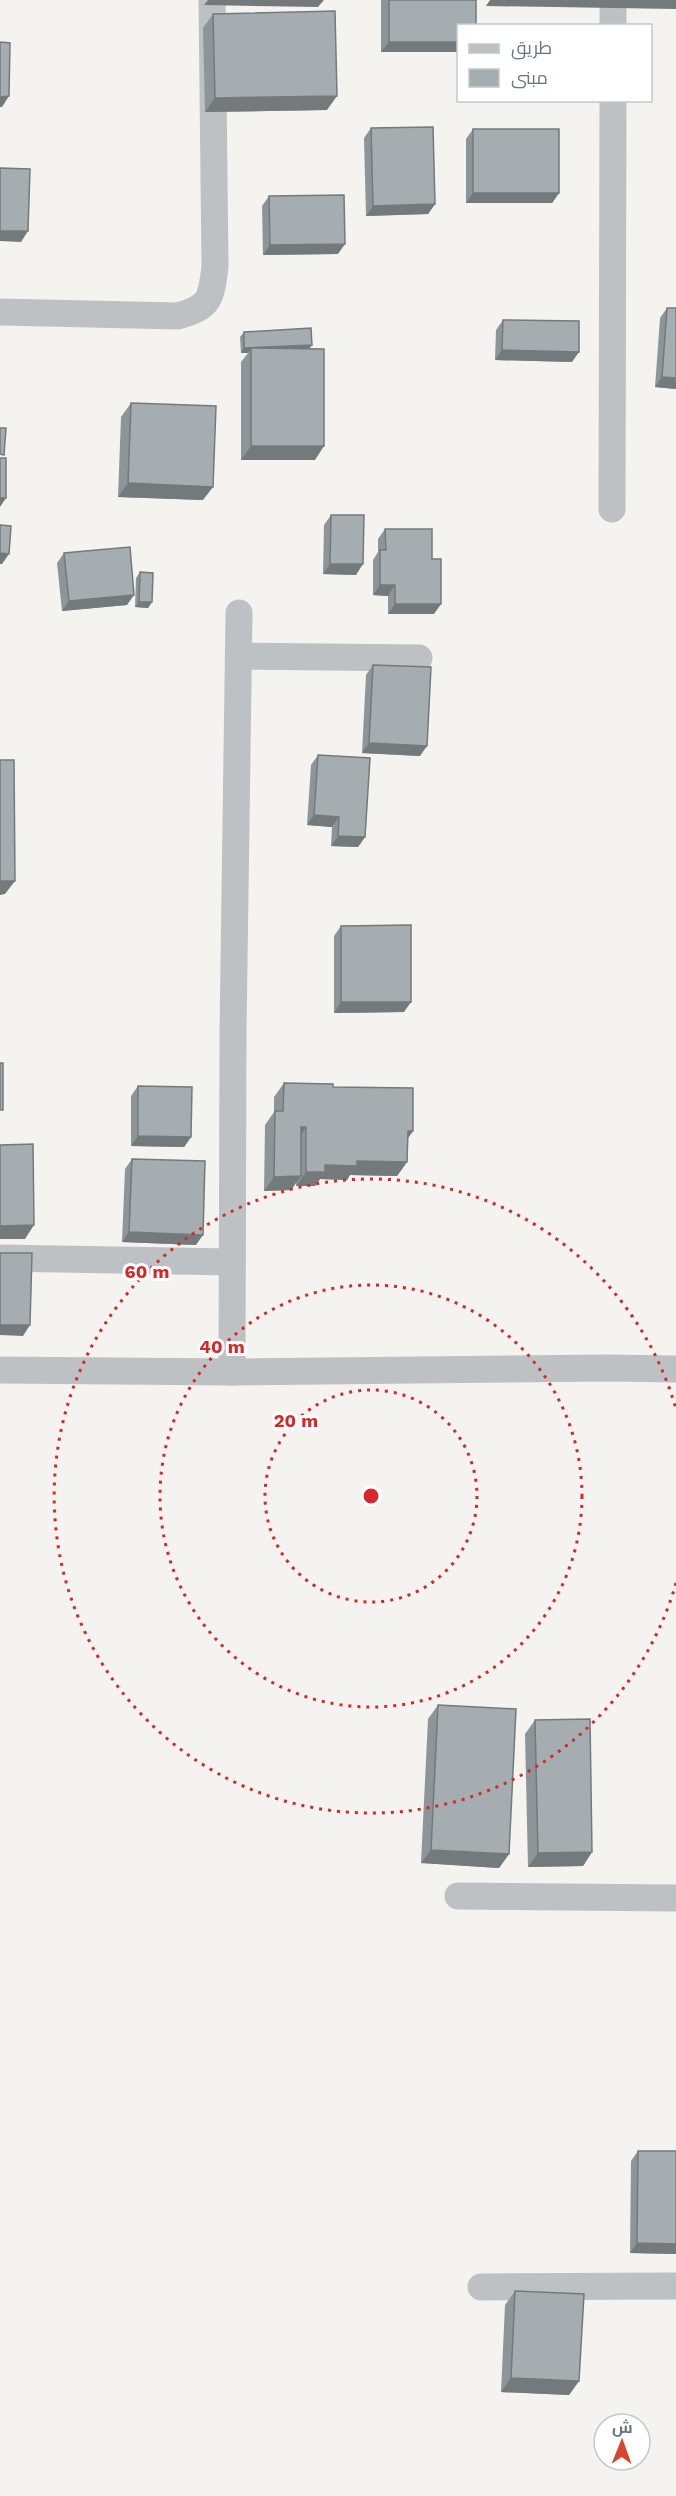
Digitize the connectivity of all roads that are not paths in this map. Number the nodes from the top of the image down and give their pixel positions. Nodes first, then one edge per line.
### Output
1 (212, 0) edge
2 (613, 0) edge
3 (613, 24) edge
4 (613, 102) edge
5 (0, 312) edge
6 (612, 509) dead end
7 (239, 613) dead end
8 (239, 656) junction
9 (419, 658) dead end
10 (0, 1258) edge
11 (232, 1262) junction
12 (676, 1369) edge
13 (0, 1370) edge
14 (232, 1372) junction
15 (458, 1896) dead end
16 (676, 1898) edge
17 (676, 2286) edge
18 (481, 2287) dead end

1 - 5 street
2 - 3 street
4 - 6 street
7 - 8 street
8 - 9 street
8 - 11 street
10 - 11 street
11 - 14 street
12 - 14 street
13 - 14 street
15 - 16 street
17 - 18 street

